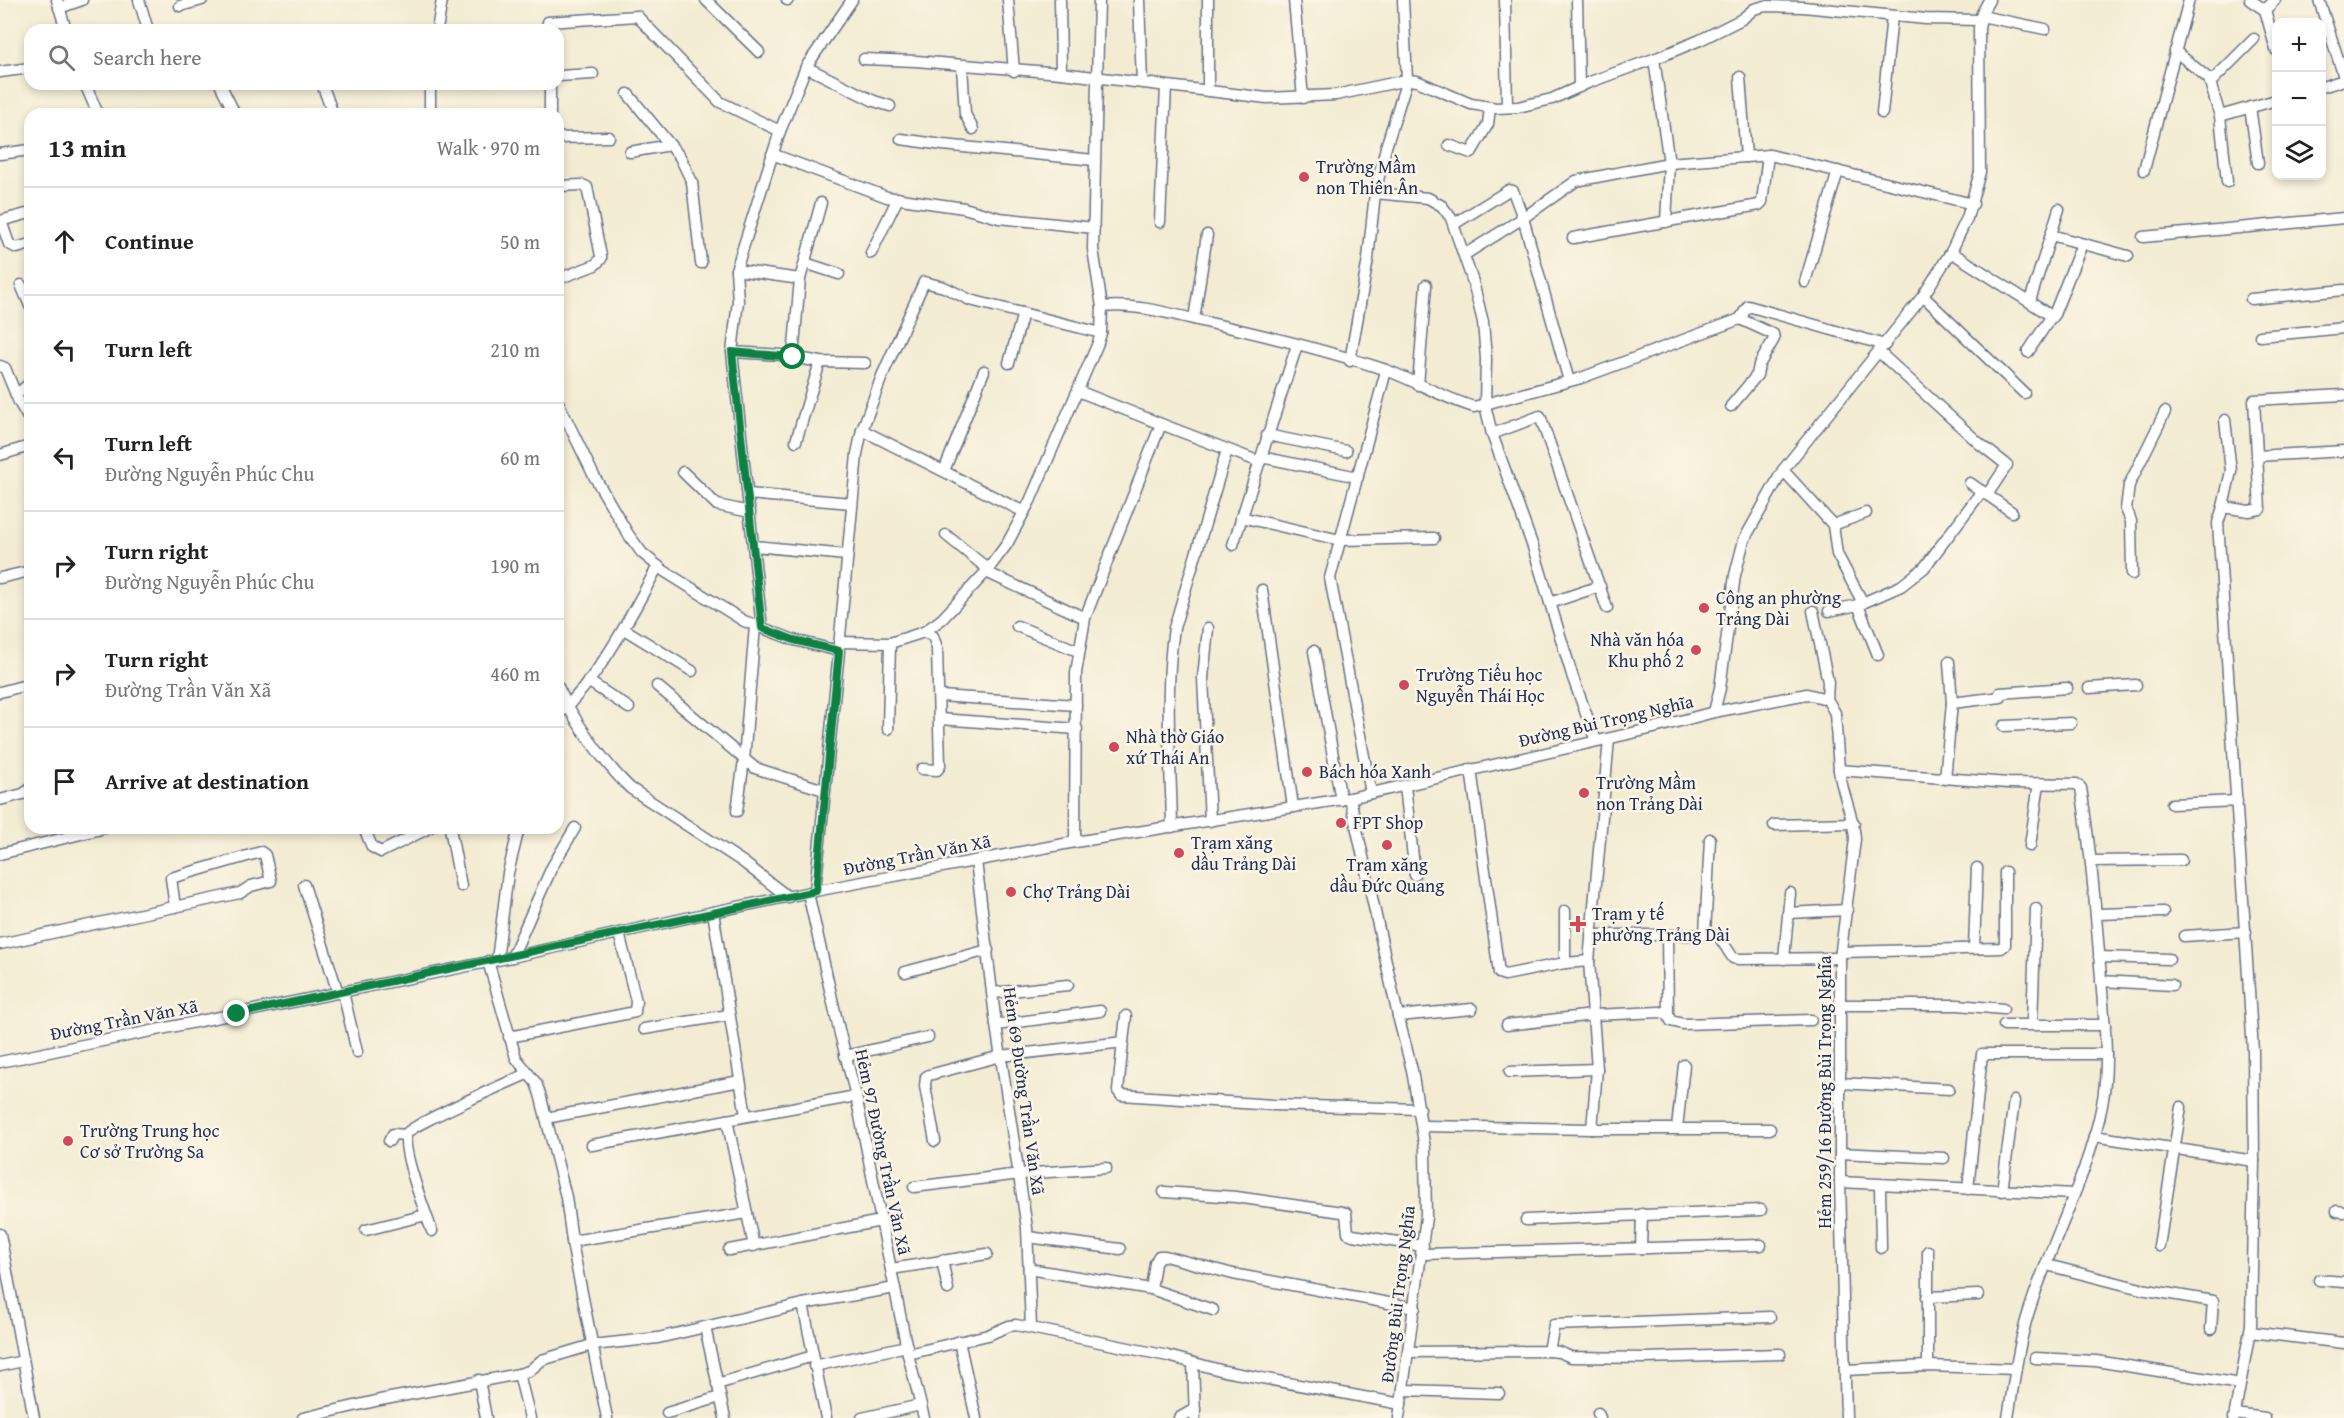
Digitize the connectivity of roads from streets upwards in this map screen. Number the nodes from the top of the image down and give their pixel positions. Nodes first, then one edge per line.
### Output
1 (82, 0) edge
2 (138, 0) edge
3 (202, 0) edge
4 (442, 0) edge
5 (706, 0) edge
6 (852, 0) edge
7 (1008, 0) edge
8 (1060, 0) edge
9 (1099, 0) edge
10 (1139, 0) edge
11 (1208, 0) edge
12 (1294, 0) edge
13 (1403, 0) edge
14 (1505, 0) edge
15 (1577, 0) edge
16 (1863, 0) edge
17 (1989, 0) edge
18 (2189, 0) edge
19 (2250, 0) edge
20 (2275, 0) edge
21 (2319, 0) edge
22 (58, 4) edge
23 (180, 6) dead end
24 (2265, 10) junction
25 (1862, 13) junction
26 (1892, 16) junction
27 (1981, 18) junction
28 (64, 24) edge
29 (146, 24) edge
30 (438, 24) edge
31 (546, 24) edge
32 (2045, 28) dead end
33 (2272, 33) edge
34 (2254, 39) dead end
35 (2175, 51) junction
36 (759, 52) dead end
37 (864, 59) dead end
38 (1654, 59) junction
39 (962, 66) junction
40 (806, 67) junction
41 (24, 69) edge
42 (1014, 70) junction
43 (0, 72) edge
44 (1061, 73) junction
45 (593, 74) dead end
46 (564, 76) edge
47 (1740, 77) dead end
48 (1099, 78) junction
49 (2344, 79) edge
50 (1407, 80) junction
51 (1142, 83) junction
52 (2210, 83) junction
53 (1166, 86) junction
54 (2326, 86) edge
55 (1578, 87) junction
56 (88, 90) edge
57 (223, 90) edge
58 (324, 90) edge
59 (430, 90) edge
60 (550, 90) edge
61 (1208, 91) junction
62 (628, 94) dead end
63 (1303, 98) junction
64 (2272, 101) edge
65 (890, 106) dead end
66 (1507, 107) junction
67 (2250, 107) junction
68 (96, 108) edge
69 (232, 108) edge
70 (331, 108) edge
71 (429, 108) edge
72 (550, 108) edge
73 (1490, 108) junction
74 (1882, 113) dead end
75 (2220, 116) junction
76 (973, 129) dead end
77 (780, 130) junction
78 (609, 137) dead end
79 (564, 138) edge
80 (901, 139) dead end
81 (1449, 144) dead end
82 (670, 145) junction
83 (24, 151) edge
84 (630, 152) dead end
85 (0, 154) edge
86 (772, 154) junction
87 (1768, 155) junction
88 (1746, 157) junction
89 (1094, 160) junction
90 (1669, 163) junction
91 (2258, 163) dead end
92 (2144, 170) dead end
93 (1838, 171) junction
94 (2227, 182) dead end
95 (564, 186) edge
96 (1375, 193) junction
97 (898, 198) junction
98 (821, 203) dead end
99 (1973, 204) junction
100 (2059, 209) dead end
101 (24, 215) edge
102 (1523, 218) junction
103 (2344, 218) edge
104 (1, 221) edge
105 (1160, 222) dead end
106 (1666, 222) junction
107 (1454, 224) junction
108 (1094, 228) junction
109 (1207, 235) dead end
110 (2051, 236) junction
111 (2143, 237) dead end
112 (1573, 238) dead end
113 (2082, 244) junction
114 (24, 246) edge
115 (1951, 252) junction
116 (871, 253) dead end
117 (1464, 255) junction
118 (2128, 256) dead end
119 (701, 263) dead end
120 (805, 263) junction
121 (736, 270) junction
122 (839, 274) dead end
123 (564, 277) edge
124 (800, 279) junction
125 (1805, 282) dead end
126 (21, 285) dead end
127 (1426, 285) dead end
128 (2344, 290) edge
129 (24, 292) edge
130 (1923, 296) junction
131 (2251, 299) dead end
132 (2030, 301) junction
133 (1102, 307) junction
134 (1023, 313) junction
135 (2051, 317) junction
136 (1194, 319) junction
137 (1740, 320) junction
138 (2344, 328) edge
139 (1101, 333) junction
140 (2260, 336) dead end
141 (1297, 345) junction
142 (1882, 348) junction
143 (732, 352) junction
144 (2028, 352) dead end
145 (793, 357) junction
146 (1350, 361) junction
147 (820, 362) junction
148 (865, 363) dead end
149 (1009, 363) dead end
150 (0, 366) edge
151 (984, 371) dead end
152 (1386, 371) junction
153 (1569, 381) junction
154 (1418, 385) junction
155 (24, 388) edge
156 (1078, 390) junction
157 (2024, 393) dead end
158 (16, 395) junction
159 (2344, 395) edge
160 (1485, 405) junction
161 (1731, 406) dead end
162 (24, 410) edge
163 (2165, 412) dead end
164 (564, 414) edge
165 (2225, 420) dead end
166 (1161, 423) junction
167 (862, 430) junction
168 (1492, 434) junction
169 (1268, 435) junction
170 (796, 441) dead end
171 (24, 448) edge
172 (1227, 450) junction
173 (1346, 451) dead end
174 (2344, 451) edge
175 (0, 455) edge
176 (2257, 456) junction
177 (1261, 460) junction
178 (1783, 470) junction
179 (944, 471) junction
180 (683, 472) dead end
181 (1358, 477) junction
182 (1971, 483) dead end
183 (1985, 493) junction
184 (748, 494) junction
185 (851, 503) junction
186 (2223, 507) junction
187 (750, 512) junction
188 (1024, 512) junction
189 (2012, 512) dead end
190 (1866, 513) dead end
191 (1241, 517) junction
192 (1833, 525) junction
193 (946, 535) dead end
194 (1434, 538) dead end
195 (1340, 540) junction
196 (1233, 545) dead end
197 (754, 546) junction
198 (846, 555) junction
199 (658, 566) junction
200 (987, 571) junction
201 (24, 572) edge
202 (2132, 574) dead end
203 (0, 578) edge
204 (1600, 586) junction
205 (1262, 590) dead end
206 (1550, 603) junction
207 (1860, 604) junction
208 (1607, 608) dead end
209 (1813, 611) dead end
210 (1829, 611) dead end
211 (1085, 618) junction
212 (1017, 626) dead end
213 (758, 627) junction
214 (1208, 628) dead end
215 (624, 629) junction
216 (924, 632) junction
217 (890, 643) junction
218 (839, 646) junction
219 (1078, 651) junction
220 (1314, 651) dead end
221 (1878, 655) dead end
222 (1949, 662) dead end
223 (692, 671) dead end
224 (588, 681) junction
225 (24, 686) edge
226 (657, 686) dead end
227 (2136, 686) dead end
228 (2067, 688) dead end
229 (2089, 688) dead end
230 (0, 692) edge
231 (940, 696) junction
232 (1827, 699) junction
233 (564, 700) edge
234 (1952, 703) junction
235 (1076, 705) junction
236 (567, 706) junction
237 (629, 708) dead end
238 (564, 709) edge
239 (1714, 712) junction
240 (940, 719) junction
241 (2071, 723) dead end
242 (2004, 726) dead end
243 (888, 729) dead end
244 (1077, 729) junction
245 (1609, 739) junction
246 (1596, 741) junction
247 (744, 760) junction
248 (922, 769) dead end
249 (1471, 769) junction
250 (1839, 770) junction
251 (1945, 778) junction
252 (2038, 783) junction
253 (1405, 786) junction
254 (824, 790) junction
255 (24, 793) edge
256 (1371, 793) junction
257 (1346, 799) junction
258 (0, 800) edge
259 (2237, 801) junction
260 (2172, 804) dead end
261 (1293, 807) junction
262 (736, 811) dead end
263 (1210, 821) junction
264 (1854, 823) junction
265 (1774, 825) dead end
266 (1172, 827) junction
267 (575, 828) dead end
268 (81, 834) edge
269 (367, 834) edge
270 (417, 834) edge
271 (451, 834) edge
272 (518, 834) edge
273 (1710, 839) dead end
274 (1075, 842) junction
275 (2030, 846) dead end
276 (0, 854) edge
277 (2181, 860) dead end
278 (976, 861) junction
279 (2092, 861) junction
280 (1977, 868) dead end
281 (2005, 872) dead end
282 (1415, 875) dead end
283 (304, 885) dead end
284 (461, 886) dead end
285 (812, 892) junction
286 (1790, 893) dead end
287 (788, 897) junction
288 (175, 907) junction
289 (2036, 909) dead end
290 (1847, 910) junction
291 (1565, 911) dead end
292 (713, 912) junction
293 (2163, 912) dead end
294 (1788, 913) junction
295 (2097, 914) junction
296 (2246, 932) junction
297 (619, 933) junction
298 (1706, 934) junction
299 (1591, 935) junction
300 (1666, 935) junction
301 (2184, 936) dead end
302 (0, 944) edge
303 (1974, 948) junction
304 (988, 950) junction
305 (1840, 955) junction
306 (512, 957) junction
307 (2099, 957) junction
308 (1784, 959) junction
309 (2169, 959) dead end
310 (493, 960) junction
311 (1589, 961) junction
312 (1566, 963) junction
313 (905, 972) dead end
314 (2101, 981) junction
315 (1068, 985) dead end
316 (2172, 985) dead end
317 (340, 993) junction
318 (993, 993) junction
319 (1839, 1005) junction
320 (2003, 1009) dead end
321 (1472, 1010) dead end
322 (1100, 1011) dead end
323 (1668, 1014) junction
324 (1593, 1015) junction
325 (729, 1016) junction
326 (1126, 1016) dead end
327 (1398, 1016) junction
328 (1811, 1020) dead end
329 (2032, 1024) junction
330 (996, 1025) junction
331 (1507, 1025) dead end
332 (2004, 1025) dead end
333 (2105, 1025) junction
334 (644, 1029) dead end
335 (509, 1037) junction
336 (928, 1037) dead end
337 (1123, 1042) junction
338 (357, 1052) dead end
339 (2106, 1054) junction
340 (845, 1056) junction
341 (1001, 1056) junction
342 (0, 1062) edge
343 (1684, 1065) dead end
344 (1597, 1070) junction
345 (1510, 1072) dead end
346 (527, 1074) junction
347 (740, 1081) junction
348 (1840, 1083) junction
349 (1949, 1089) dead end
350 (856, 1096) junction
351 (2014, 1101) dead end
352 (2181, 1107) dead end
353 (1420, 1109) junction
354 (746, 1116) junction
355 (546, 1118) junction
356 (727, 1120) junction
357 (1423, 1125) junction
358 (1677, 1128) junction
359 (1592, 1129) junction
360 (1770, 1129) dead end
361 (391, 1134) dead end
362 (406, 1135) junction
363 (2094, 1136) junction
364 (935, 1141) dead end
365 (592, 1144) dead end
366 (2175, 1150) junction
367 (1840, 1153) junction
368 (1944, 1158) dead end
369 (2254, 1161) junction
370 (1106, 1168) dead end
371 (1020, 1174) junction
372 (1840, 1182) junction
373 (1881, 1185) junction
374 (915, 1187) dead end
375 (1968, 1189) junction
376 (2002, 1191) junction
377 (1164, 1192) dead end
378 (2074, 1194) junction
379 (1761, 1210) dead end
380 (747, 1213) junction
381 (1642, 1214) junction
382 (426, 1215) junction
383 (1526, 1220) dead end
384 (881, 1221) junction
385 (366, 1230) dead end
386 (432, 1231) dead end
387 (0, 1234) edge
388 (1028, 1237) junction
389 (572, 1241) junction
390 (1761, 1245) dead end
391 (754, 1246) junction
392 (2159, 1246) dead end
393 (1641, 1248) junction
394 (1881, 1248) dead end
395 (1120, 1249) dead end
396 (729, 1250) dead end
397 (1423, 1250) junction
398 (1928, 1251) dead end
399 (987, 1254) dead end
400 (942, 1260) junction
401 (2047, 1265) junction
402 (891, 1269) junction
403 (1029, 1269) junction
404 (2319, 1280) dead end
405 (2344, 1282) edge
406 (895, 1288) junction
407 (948, 1289) dead end
408 (1151, 1289) junction
409 (5, 1295) edge
410 (1978, 1295) dead end
411 (1927, 1297) junction
412 (803, 1304) junction
413 (1415, 1308) junction
414 (1213, 1310) dead end
415 (1770, 1317) dead end
416 (705, 1327) junction
417 (1031, 1327) junction
418 (2211, 1329) dead end
419 (2250, 1332) junction
420 (959, 1341) junction
421 (2344, 1343) edge
422 (592, 1345) junction
423 (908, 1350) junction
424 (1549, 1351) junction
425 (1409, 1352) junction
426 (1780, 1354) dead end
427 (2035, 1358) dead end
428 (23, 1361) junction
429 (814, 1361) junction
430 (1193, 1363) junction
431 (0, 1366) edge
432 (1928, 1366) junction
433 (2016, 1369) junction
434 (1845, 1370) junction
435 (519, 1374) junction
436 (479, 1380) junction
437 (717, 1384) junction
438 (2240, 1384) junction
439 (1403, 1390) junction
440 (1499, 1393) dead end
441 (720, 1397) junction
442 (1401, 1404) junction
443 (921, 1405) junction
444 (667, 1413) dead end
445 (1195, 1413) edge
446 (2235, 1416) edge
447 (33, 1418) edge
448 (303, 1418) edge
449 (486, 1418) edge
450 (530, 1418) edge
451 (607, 1418) edge
452 (725, 1418) edge
453 (826, 1418) edge
454 (862, 1418) edge
455 (924, 1418) edge
456 (976, 1418) edge
457 (1179, 1418) edge
458 (1399, 1418) edge
459 (1846, 1418) edge
460 (2008, 1418) edge
461 (2265, 1418) edge

1 - 22 street
2 - 29 street
3 - 23 street
4 - 30 street
5 - 36 street
6 - 40 street
7 - 42 street
8 - 44 street
9 - 48 street
10 - 51 street
11 - 61 street
12 - 63 street
13 - 50 street
14 - 66 street
15 - 55 street
16 - 25 street
17 - 27 street, Đường Bùi Trọng Nghĩa
18 - 35 street
19 - 24 street
20 - 24 street
21 - 49 street
22 - 28 street
24 - 33 street
25 - 26 street
25 - 38 street
26 - 27 street
26 - 74 street
27 - 32 street
27 - 99 street, Đường Bùi Trọng Nghĩa
31 - 77 street
34 - 52 street
35 - 52 street
35 - 92 street
37 - 39 street
38 - 55 street
38 - 90 street
39 - 42 street
39 - 76 street
40 - 65 street
40 - 77 street
41 - 43 street
42 - 44 street
44 - 48 street
45 - 46 street
47 - 88 street
48 - 51 street
48 - 89 street
49 - 54 street
50 - 63 street
50 - 73 street
50 - 96 street
51 - 53 street
52 - 75 street
53 - 61 street
53 - 105 street
55 - 66 street
56 - 68 street
57 - 69 street
58 - 70 street
59 - 71 street
60 - 72 street
61 - 63 street
62 - 82 street
64 - 67 street
66 - 73 street
67 - 75 street
67 - 91 street
73 - 81 street
75 - 94 street
77 - 86 street
78 - 79 street
80 - 89 street
82 - 84 street
82 - 119 street
83 - 85 street
86 - 97 street
86 - 121 street
87 - 88 street
87 - 93 street
87 - 106 street
88 - 90 street
89 - 108 street
90 - 102 street
90 - 106 street
93 - 99 street
93 - 125 street
95 - 123 street
96 - 107 street
96 - 146 street
97 - 108 street
97 - 116 street
98 - 120 street
99 - 115 street, Đường Bùi Trọng Nghĩa
100 - 110 street
101 - 104 street
102 - 107 street
102 - 117 street
102 - 153 street
103 - 111 street
104 - 114 street
106 - 112 street
107 - 117 street
108 - 133 street
109 - 136 street
110 - 113 street
110 - 132 street
113 - 118 street
113 - 135 street
115 - 130 street, Đường Bùi Trọng Nghĩa
115 - 132 street
117 - 160 street
120 - 122 street
120 - 124 street
121 - 124 street
121 - 143 street
124 - 145 street
126 - 129 street
127 - 154 street
128 - 131 street
130 - 142 street, Đường Bùi Trọng Nghĩa
130 - 157 street
132 - 135 street
133 - 136 street
133 - 139 street
134 - 139 street
134 - 149 street
134 - 167 street, Hẻm 97 Đường Trần Văn Xã
135 - 144 street
136 - 141 street
137 - 142 street
137 - 153 street
137 - 161 street
138 - 140 street
139 - 156 street
141 - 146 street
141 - 169 street
142 - 178 street, Đường Bùi Trọng Nghĩa
142 - 183 street
143 - 145 street
143 - 184 street
145 - 147 street
146 - 152 street
147 - 148 street
147 - 170 street
150 - 158 street
151 - 179 street
152 - 154 street
152 - 181 street
153 - 160 street
154 - 160 street
155 - 158 street
156 - 166 street
156 - 188 street
158 - 162 street
159 - 176 street
160 - 168 street
163 - 202 street
164 - 199 street
165 - 186 street
166 - 172 street
166 - 211 street
167 - 179 street
167 - 185 street, Hẻm 97 Đường Trần Văn Xã
168 - 204 street
168 - 206 street
169 - 173 street
169 - 177 street
171 - 175 street
172 - 177 street
172 - 266 street
174 - 176 street
176 - 186 street
177 - 181 street
177 - 191 street
178 - 192 street
178 - 239 street, Đường Bùi Trọng Nghĩa
179 - 188 street
180 - 187 street
181 - 195 street
182 - 183 street
183 - 189 street
183 - 207 street
184 - 185 street
184 - 187 street
185 - 198 street, Hẻm 97 Đường Trần Văn Xã
186 - 259 street
187 - 197 street
188 - 200 street
190 - 192 street
191 - 195 street
191 - 196 street
192 - 207 street
193 - 200 street
194 - 195 street
195 - 256 street
197 - 198 street
197 - 213 street
198 - 218 street, Hẻm 97 Đường Trần Văn Xã
199 - 213 street
199 - 215 street
200 - 211 street
200 - 216 street
201 - 203 street
204 - 206 street
204 - 208 street
205 - 261 street
206 - 246 street
207 - 210 street
207 - 221 street
209 - 232 street, Hẻm 259/16 Đường Bùi Trọng Nghĩa
211 - 219 street
212 - 219 street
213 - 218 street
213 - 247 street
214 - 263 street
215 - 223 street
215 - 224 street
216 - 217 street
216 - 231 street
217 - 218 street
217 - 243 street
218 - 254 street, Hẻm 97 Đường Trần Văn Xã
219 - 235 street
220 - 257 street
222 - 234 street
224 - 236 street
224 - 237 street
225 - 230 street
226 - 247 street
227 - 229 street
228 - 234 street
231 - 235 street
231 - 240 street
232 - 239 street
232 - 250 street, Hẻm 259/16 Đường Bùi Trọng Nghĩa
233 - 236 street
234 - 251 street
235 - 244 street
236 - 238 street
236 - 287 street
239 - 245 street, Đường Bùi Trọng Nghĩa
240 - 244 street
240 - 248 street
241 - 242 street
244 - 274 street
245 - 246 street, Đường Bùi Trọng Nghĩa
245 - 299 street
246 - 249 street, Đường Bùi Trọng Nghĩa
247 - 254 street
247 - 262 street
249 - 253 street, Đường Bùi Trọng Nghĩa
249 - 312 street
250 - 251 street
250 - 264 street, Hẻm 259/16 Đường Bùi Trọng Nghĩa
251 - 252 street
252 - 275 street
252 - 279 street
253 - 256 street, Đường Bùi Trọng Nghĩa
253 - 282 street
254 - 285 street, Hẻm 97 Đường Trần Văn Xã
255 - 258 street
256 - 257 street, Đường Bùi Trọng Nghĩa
257 - 261 street, Đường Trần Văn Xã
257 - 327 street, Đường Bùi Trọng Nghĩa
259 - 260 street
259 - 296 street
261 - 263 street, Đường Trần Văn Xã
263 - 266 street, Đường Trần Văn Xã
264 - 265 street
264 - 290 street, Hẻm 259/16 Đường Bùi Trọng Nghĩa
266 - 274 street, Đường Trần Văn Xã
267 - 306 street
268 - 276 street
269 - 270 street
271 - 284 street
272 - 310 street
273 - 298 street
274 - 278 street, Đường Trần Văn Xã
277 - 279 street
278 - 285 street, Đường Trần Văn Xã
278 - 304 street, Hẻm 69 Đường Trần Văn Xã
279 - 295 street
280 - 303 street
281 - 303 street
283 - 317 street
285 - 287 street, Đường Trần Văn Xã
285 - 340 street, Hẻm 97 Đường Trần Văn Xã
286 - 294 street
287 - 292 street, Đường Trần Văn Xã
288 - 288 street
288 - 302 street
289 - 329 street
290 - 294 street
290 - 305 street, Hẻm 259/16 Đường Bùi Trọng Nghĩa
291 - 312 street
292 - 297 street, Đường Trần Văn Xã
292 - 325 street
293 - 295 street
294 - 308 street
295 - 307 street
296 - 301 street
296 - 369 street
297 - 306 street, Đường Trần Văn Xã
297 - 335 street
298 - 300 street
298 - 308 street
299 - 300 street
299 - 311 street
300 - 323 street
303 - 305 street
304 - 313 street
304 - 318 street, Hẻm 69 Đường Trần Văn Xã
305 - 308 street
305 - 319 street, Hẻm 259/16 Đường Bùi Trọng Nghĩa
306 - 310 street, Đường Trần Văn Xã
307 - 309 street
307 - 314 street
310 - 317 street, Đường Trần Văn Xã
310 - 335 street
311 - 312 street
311 - 324 street
314 - 316 street
314 - 333 street
315 - 318 street
317 - 338 street
317 - 342 street, Đường Trần Văn Xã
318 - 330 street, Hẻm 69 Đường Trần Văn Xã
319 - 320 street
319 - 348 street, Hẻm 259/16 Đường Bùi Trọng Nghĩa
321 - 327 street
322 - 330 street
323 - 324 street
323 - 328 street
324 - 331 street
324 - 344 street
325 - 334 street
325 - 347 street
326 - 337 street
327 - 353 street, Đường Bùi Trọng Nghĩa
329 - 332 street
329 - 333 street
330 - 341 street, Hẻm 69 Đường Trần Văn Xã
333 - 339 street
335 - 346 street
336 - 340 street
337 - 341 street
337 - 353 street
339 - 363 street
339 - 375 street
340 - 350 street, Hẻm 97 Đường Trần Văn Xã
341 - 364 street
341 - 371 street, Hẻm 69 Đường Trần Văn Xã
343 - 358 street
344 - 345 street
344 - 359 street
346 - 355 street
346 - 362 street
347 - 354 street
347 - 355 street
348 - 349 street
348 - 367 street, Hẻm 259/16 Đường Bùi Trọng Nghĩa
350 - 354 street
350 - 384 street, Hẻm 97 Đường Trần Văn Xã
351 - 376 street
352 - 366 street
353 - 357 street, Đường Bùi Trọng Nghĩa
354 - 356 street
355 - 389 street
356 - 365 street
356 - 380 street
357 - 359 street
357 - 397 street, Đường Bùi Trọng Nghĩa
358 - 359 street
358 - 360 street
361 - 362 street
362 - 382 street
363 - 366 street
363 - 378 street
366 - 369 street
366 - 392 street
367 - 368 street
367 - 372 street, Hẻm 259/16 Đường Bùi Trọng Nghĩa
369 - 419 street
370 - 371 street
371 - 374 street
371 - 388 street, Hẻm 69 Đường Trần Văn Xã
372 - 373 street
372 - 434 street, Hẻm 259/16 Đường Bùi Trọng Nghĩa
373 - 375 street
373 - 394 street
375 - 376 street
376 - 378 street
377 - 397 street
378 - 401 street
379 - 381 street
380 - 389 street
380 - 391 street
381 - 383 street
381 - 393 street
382 - 385 street
382 - 386 street
384 - 391 street
384 - 402 street, Hẻm 97 Đường Trần Văn Xã
387 - 409 street
388 - 395 street
388 - 403 street, Hẻm 69 Đường Trần Văn Xã
389 - 422 street
390 - 393 street
391 - 396 street
393 - 397 street
397 - 413 street, Đường Bùi Trọng Nghĩa
398 - 411 street
399 - 400 street
400 - 402 street
400 - 407 street
401 - 418 street
401 - 433 street
402 - 406 street, Hẻm 97 Đường Trần Văn Xã
403 - 408 street
403 - 417 street, Hẻm 69 Đường Trần Văn Xã
404 - 405 street
406 - 412 street
406 - 423 street, Hẻm 97 Đường Trần Văn Xã
408 - 413 street
408 - 414 street
409 - 428 street
410 - 411 street
411 - 432 street
412 - 416 street
412 - 429 street
413 - 425 street, Đường Bùi Trọng Nghĩa
415 - 424 street
416 - 422 street
416 - 437 street
417 - 420 street
417 - 430 street
419 - 421 street
419 - 438 street
420 - 423 street
420 - 456 street
422 - 435 street
422 - 451 street
423 - 429 street
423 - 443 street, Hẻm 97 Đường Trần Văn Xã
424 - 425 street
424 - 426 street
425 - 439 street, Đường Bùi Trọng Nghĩa
427 - 438 street
428 - 431 street
428 - 447 street
429 - 437 street
429 - 453 street
430 - 442 street
430 - 445 street
432 - 433 street
432 - 434 street
433 - 460 street
434 - 459 street, Hẻm 259/16 Đường Bùi Trọng Nghĩa
435 - 436 street
435 - 450 street
436 - 448 street
436 - 449 street
437 - 441 street
438 - 446 street
439 - 440 street
439 - 442 street, Đường Bùi Trọng Nghĩa
441 - 444 street
441 - 452 street
442 - 458 street, Đường Bùi Trọng Nghĩa
443 - 454 street
443 - 455 street, Hẻm 97 Đường Trần Văn Xã
445 - 457 street
446 - 461 street

